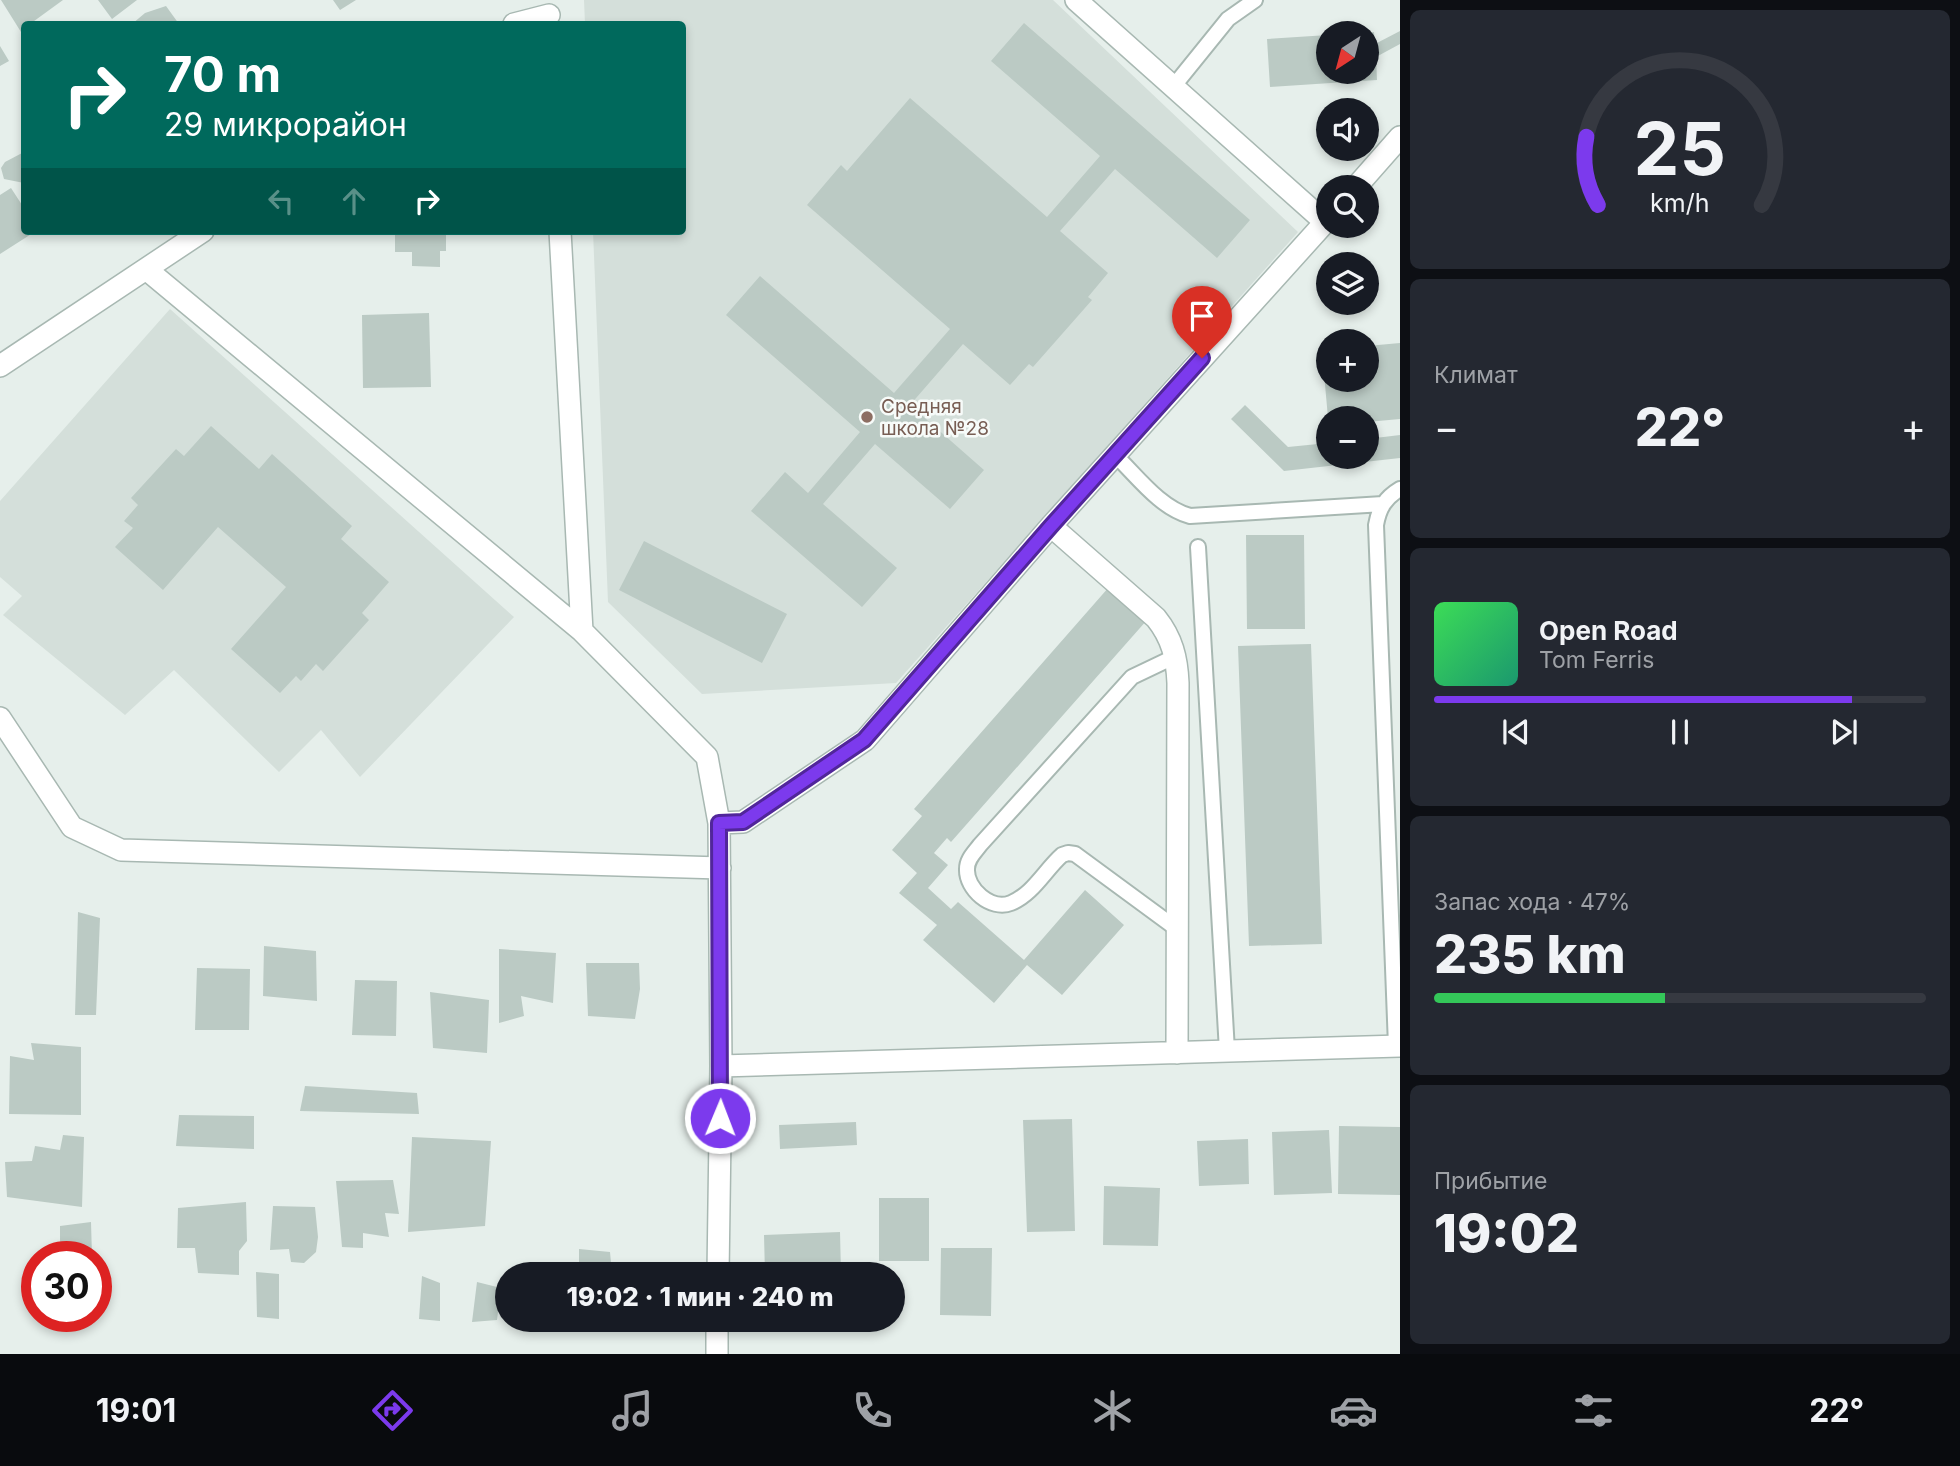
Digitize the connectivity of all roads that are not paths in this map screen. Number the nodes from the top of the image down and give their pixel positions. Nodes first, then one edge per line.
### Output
1 (1076, 0) edge
2 (1255, 0) edge
3 (548, 13) edge
4 (523, 21) edge
5 (1173, 87) junction
6 (1398, 144) edge
7 (1368, 175) edge
8 (1316, 210) edge
9 (1316, 232) edge
10 (197, 235) edge
11 (560, 235) edge
12 (146, 269) junction
13 (0, 366) edge
14 (1115, 455) junction
15 (1400, 489) edge
16 (1382, 504) junction
17 (1051, 526) junction
18 (1198, 547) dead end
19 (582, 631) junction
20 (1176, 656) junction
21 (0, 718) edge
22 (719, 823) junction
23 (720, 868) junction
24 (1177, 929) junction
25 (1398, 1046) edge
26 (1227, 1051) junction
27 (1177, 1053) junction
28 (721, 1066) junction
29 (718, 1262) edge
30 (717, 1332) edge
31 (717, 1354) edge

1 - 5 street
2 - 5 lane
3 - 4 street
5 - 8 street
6 - 7 street
9 - 14 street
10 - 12 street
11 - 19 street
12 - 13 street
12 - 19 street
14 - 16 lane
14 - 17 street
15 - 16 lane
16 - 25 lane
17 - 20 street
17 - 22 street
18 - 26 lane
19 - 22 street
20 - 24 street
20 - 24 lane
21 - 23 street
22 - 23 street
23 - 28 street
24 - 27 street
25 - 26 street
26 - 27 street
27 - 28 street
28 - 29 street
30 - 31 street

